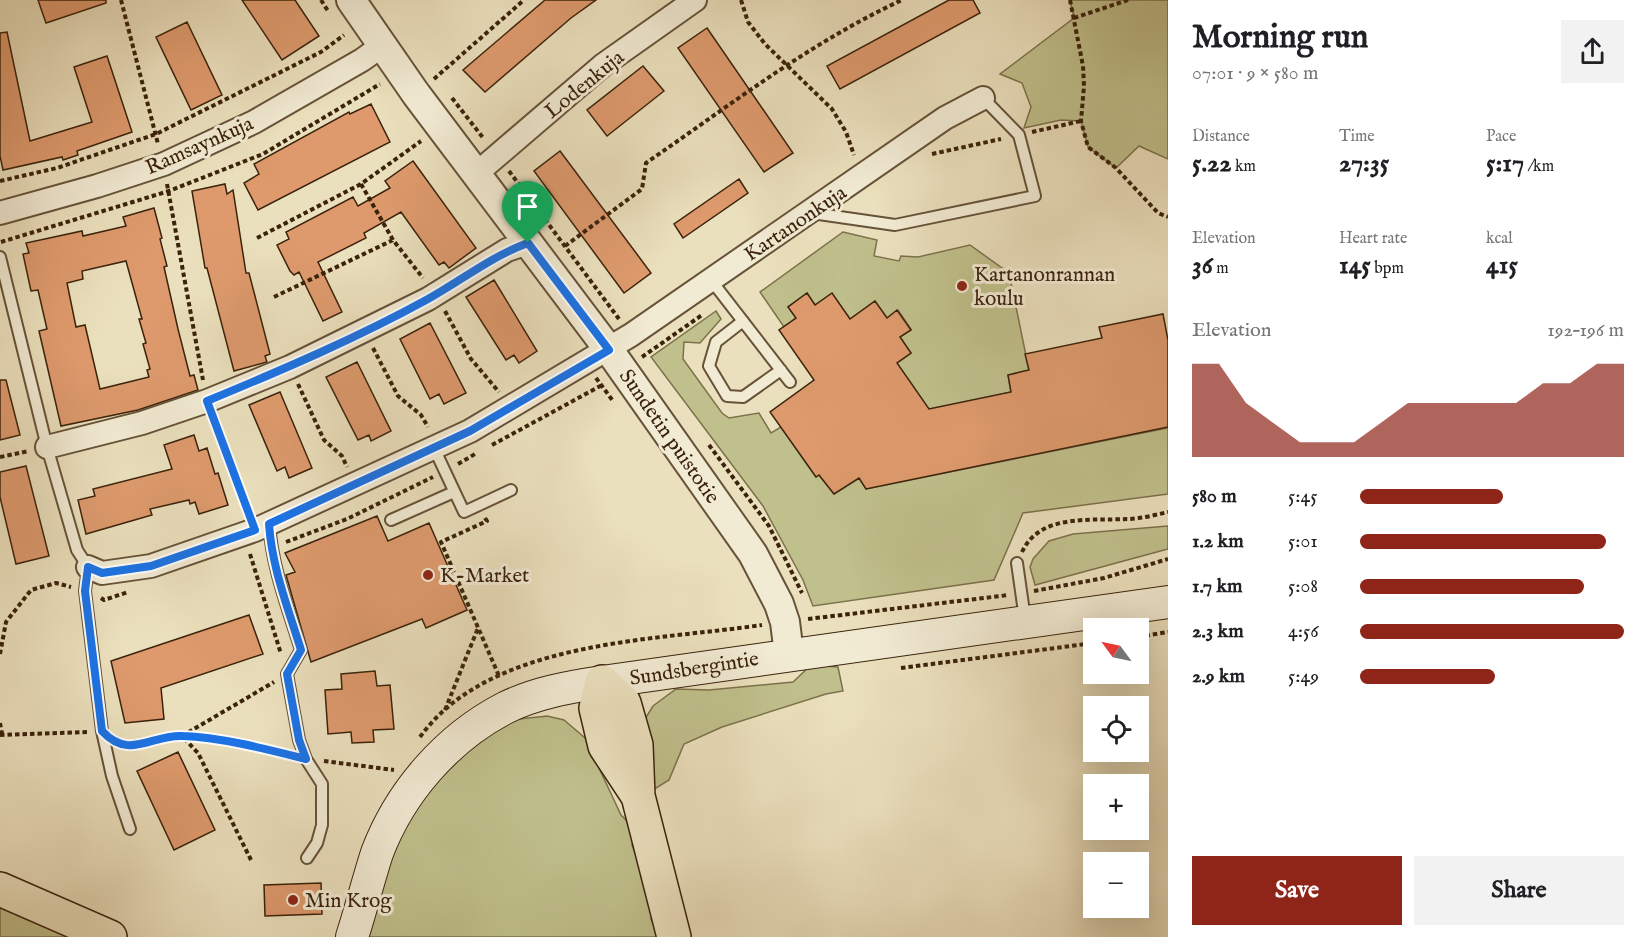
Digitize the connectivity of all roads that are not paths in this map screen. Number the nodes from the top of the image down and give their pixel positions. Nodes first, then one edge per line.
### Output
1 (695, 0) edge
2 (353, 1) edge
3 (384, 45) junction
4 (983, 98) joint
5 (477, 173) junction
6 (0, 213) edge
7 (811, 213) junction
8 (528, 243) junction
9 (0, 256) edge
10 (711, 280) junction
11 (743, 321) junction
12 (609, 350) junction
13 (781, 370) junction
14 (790, 382) dead end
15 (47, 447) junction
16 (437, 447) junction
17 (512, 490) dead end
18 (454, 492) junction
19 (391, 520) dead end
20 (262, 526) junction
21 (1017, 563) road end
22 (88, 567) junction
23 (1168, 602) edge
24 (1023, 608) junction
25 (789, 654) junction
26 (602, 682) junction
27 (130, 829) dead end
28 (306, 858) dead end
29 (0, 889) edge
30 (110, 937) edge
31 (352, 937) edge
32 (674, 937) edge

1 - 5 street, Lodenkuja
2 - 3 street, Sundetin puistotie
3 - 5 street, Sundetin puistotie
3 - 6 street, Ramsaynkuja
4 - 7 street, Kartanonkuja
4 - 7 lane
5 - 8 street, Sundetin puistotie
7 - 10 street, Kartanonkuja
8 - 12 street, Sundetin puistotie
8 - 15 street
9 - 15 lane
10 - 11 lane
10 - 12 street, Kartanonkuja
11 - 13 lane
11 - 13 lane
12 - 16 street, Kartanonkuja
12 - 25 street, Sundetin puistotie
13 - 14 lane
15 - 22 lane
16 - 18 lane
16 - 20 street, Kartanonkuja
17 - 18 lane
18 - 19 lane
20 - 22 street, Kartanonkuja
20 - 28 lane
21 - 24 lane
22 - 27 lane
23 - 24 main road, Sundsbergintie
24 - 25 main road, Sundsbergintie
25 - 26 main road, Sundsbergintie
26 - 31 main road, Sundsbergintie
26 - 32 highway
29 - 30 highway

